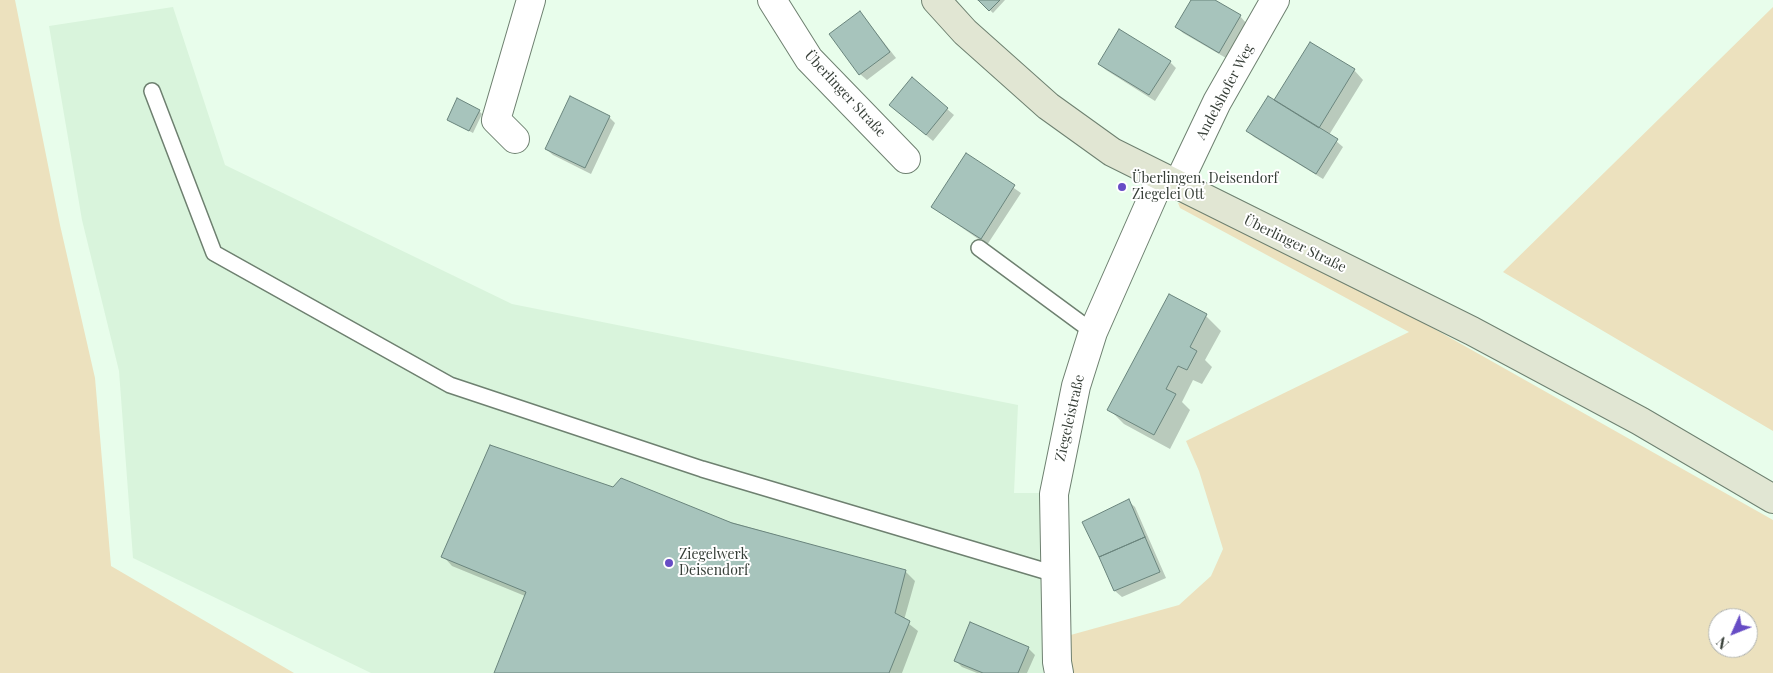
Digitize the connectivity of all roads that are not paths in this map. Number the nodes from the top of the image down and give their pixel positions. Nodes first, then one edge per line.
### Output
1 (531, 0) edge
2 (772, 0) edge
3 (936, 0) edge
4 (1275, 0) edge
5 (152, 91) dead end
6 (515, 139) dead end
7 (906, 159) dead end
8 (1169, 182) junction
9 (979, 248) dead end
10 (1093, 332) junction
11 (1773, 499) edge
12 (1055, 574) junction
13 (1059, 673) edge

1 - 6 street
2 - 7 street, Überlinger Straße
3 - 8 main road, Überlinger Straße
4 - 8 street, Andelshofer Weg
5 - 12 lane
8 - 10 street, Ziegeleistraße
8 - 11 main road, Überlinger Straße
9 - 10 lane
10 - 12 street, Ziegeleistraße
12 - 13 street, Ziegeleistraße

